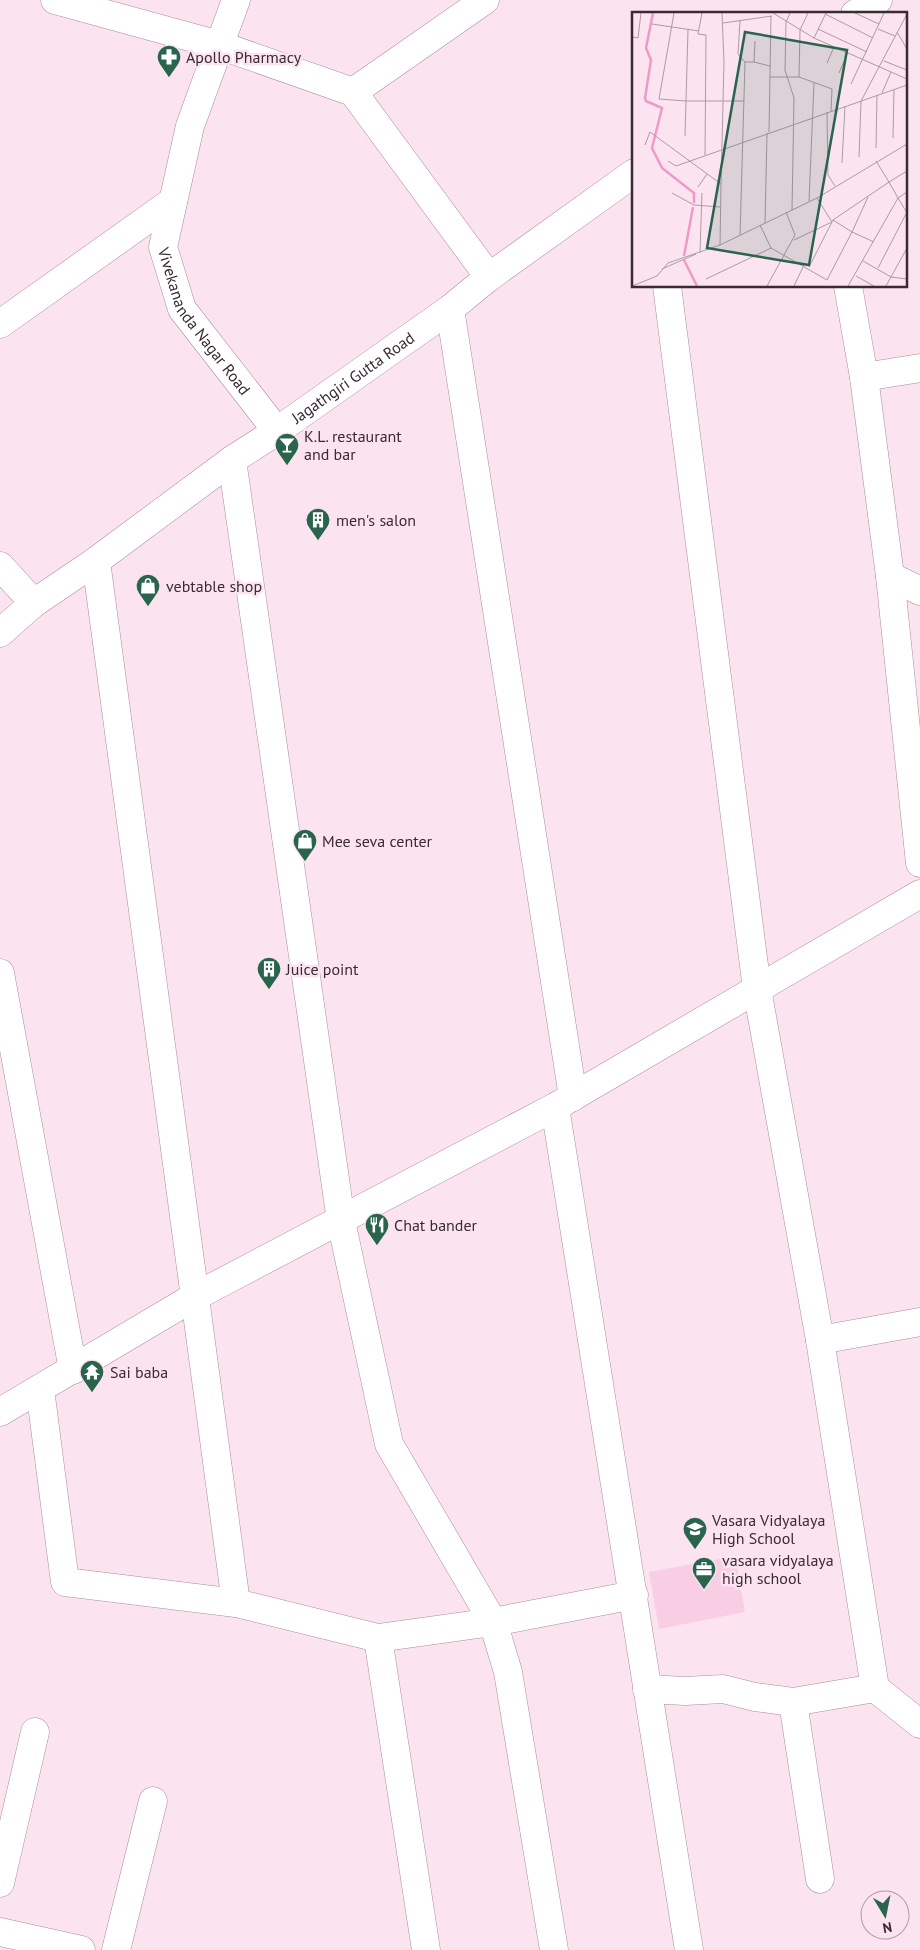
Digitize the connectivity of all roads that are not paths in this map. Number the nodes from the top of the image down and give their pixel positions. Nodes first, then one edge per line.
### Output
1 (54, 0) edge
2 (236, 0) edge
3 (485, 0) edge
4 (878, 0) edge
5 (859, 12) edge
6 (219, 45) junction
7 (353, 92) junction
8 (632, 174) edge
9 (173, 201) junction
10 (489, 277) junction
11 (667, 288) edge
12 (848, 288) edge
13 (450, 309) junction
14 (0, 324) edge
15 (920, 368) edge
16 (864, 377) junction
17 (277, 431) junction
18 (232, 460) junction
19 (96, 561) junction
20 (0, 566) edge
21 (890, 576) junction
22 (920, 592) edge
23 (34, 603) junction
24 (0, 633) edge
25 (920, 863) edge
26 (920, 894) edge
27 (0, 973) edge
28 (756, 989) junction
29 (564, 1102) junction
30 (341, 1221) junction
31 (194, 1297) junction
32 (920, 1322) edge
33 (820, 1340) junction
34 (74, 1370) junction
35 (40, 1389) junction
36 (0, 1412) edge
37 (634, 1595) junction
38 (236, 1603) junction
39 (494, 1622) junction
40 (378, 1638) junction
41 (647, 1688) junction
42 (875, 1688) junction
43 (793, 1702) junction
44 (920, 1724) edge
45 (35, 1732) dead end
46 (153, 1801) dead end
47 (820, 1879) dead end
48 (0, 1883) edge
49 (0, 1932) edge
50 (81, 1950) edge
51 (116, 1950) edge
52 (426, 1950) edge
53 (554, 1950) edge
54 (689, 1950) edge

1 - 6 street
2 - 6 street, Vivekananda Nagar Road
3 - 7 street
4 - 5 street
6 - 7 street
6 - 9 street, Vivekananda Nagar Road
7 - 10 street
8 - 10 street, Jagathgiri Gutta Road
9 - 14 street
9 - 17 street, Vivekananda Nagar Road
10 - 13 street, Jagathgiri Gutta Road
11 - 28 street
12 - 16 street
13 - 17 street, Jagathgiri Gutta Road
13 - 29 street
15 - 16 street
16 - 21 street
17 - 18 street, Jagathgiri Gutta Road
18 - 19 street, Jagathgiri Gutta Road
18 - 30 street
19 - 23 street, Jagathgiri Gutta Road
19 - 31 street
20 - 23 street
21 - 22 street
21 - 25 street
23 - 24 street, Jagathgiri Gutta Road
26 - 28 street
27 - 34 street
28 - 29 street
28 - 33 street
29 - 30 street
29 - 37 street
30 - 31 street
30 - 39 street
31 - 34 street
31 - 38 street
32 - 33 street
33 - 42 street
34 - 35 street
35 - 36 street
35 - 38 street
37 - 39 street
37 - 41 street
38 - 40 street
39 - 40 street
39 - 53 street
40 - 52 street
41 - 43 street
41 - 54 street
42 - 43 street
42 - 44 street
43 - 47 street
45 - 48 street
46 - 51 street
49 - 50 street

